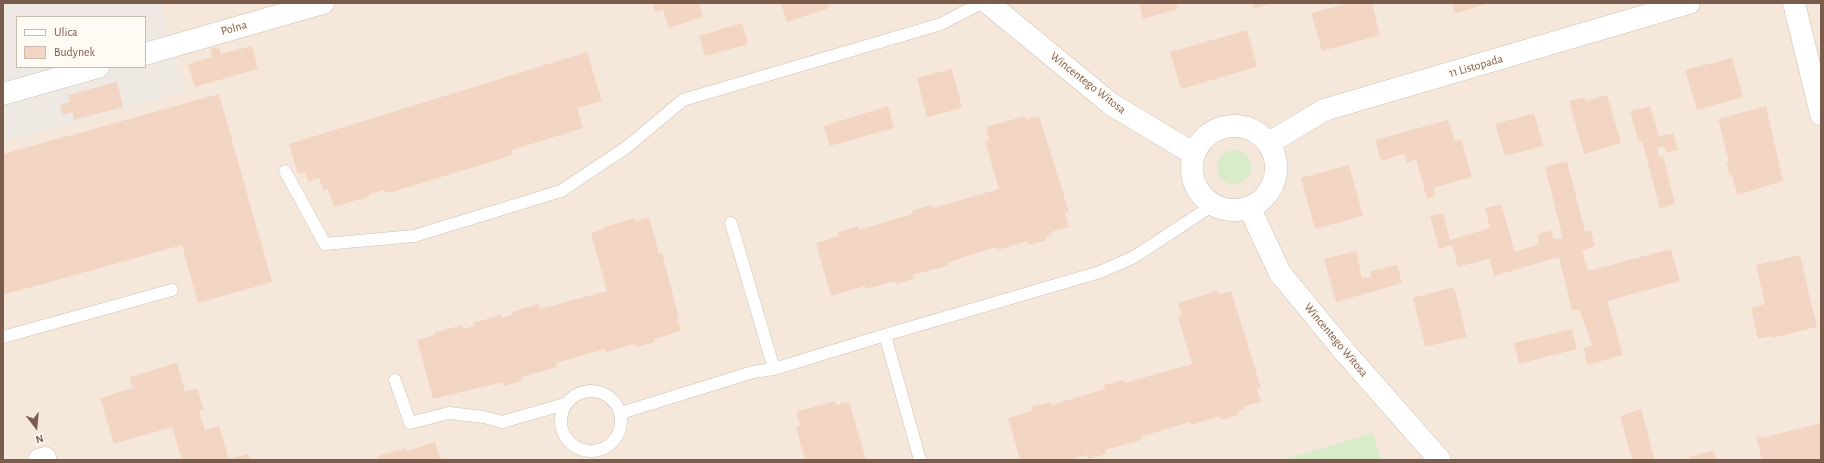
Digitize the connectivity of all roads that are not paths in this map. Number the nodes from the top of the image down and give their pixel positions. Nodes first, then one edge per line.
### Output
1 (323, 3) edge
2 (981, 3) edge
3 (988, 3) edge
4 (1689, 3) edge
5 (1794, 3) edge
6 (146, 54) edge
7 (94, 68) edge
8 (3, 94) edge
9 (1821, 114) edge
10 (1269, 143) junction
11 (1194, 154) junction
12 (285, 171) dead end
13 (1213, 205) junction
14 (1249, 208) junction
15 (731, 222) dead end
16 (172, 290) dead end
17 (885, 335) junction
18 (3, 337) edge
19 (774, 369) junction
20 (394, 380) dead end
21 (565, 404) junction
22 (620, 413) junction
23 (586, 455) edge
24 (39, 460) edge
25 (45, 460) edge
26 (920, 460) edge
27 (1440, 460) edge

1 - 6 street, Polna
2 - 12 lane
3 - 11 street, Wincentego Witosa
4 - 10 street, 11 Listopada
5 - 9 street
7 - 8 street
10 - 11 street
10 - 14 street
11 - 13 street
13 - 14 street
13 - 17 lane
14 - 27 street, Wincentego Witosa
15 - 19 lane
16 - 18 lane
17 - 19 lane
17 - 26 lane
19 - 22 lane
20 - 21 lane
21 - 22 lane
21 - 23 lane
22 - 23 lane
24 - 25 street

